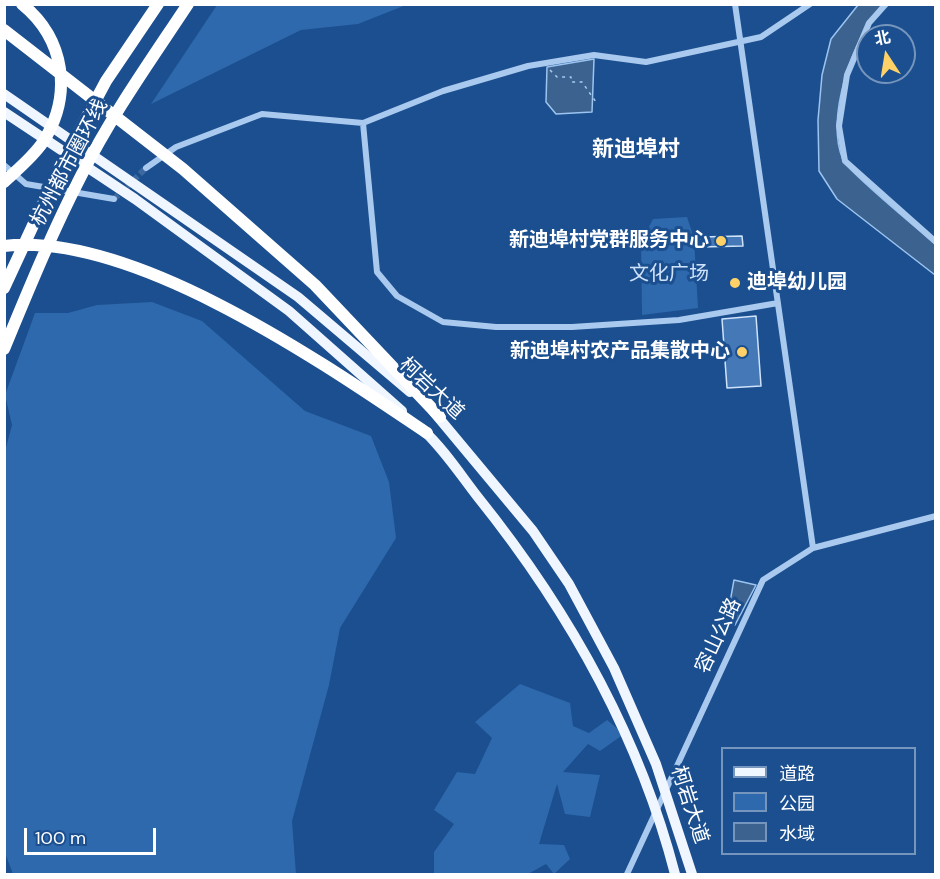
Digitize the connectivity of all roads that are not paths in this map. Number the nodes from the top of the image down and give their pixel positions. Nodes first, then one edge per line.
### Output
1 (22, 4) edge
2 (158, 4) edge
3 (188, 4) edge
4 (735, 4) edge
5 (810, 4) edge
6 (886, 4) edge
7 (4, 30) edge
8 (741, 42) junction
9 (4, 94) edge
10 (4, 112) edge
11 (363, 123) junction
12 (4, 165) edge
13 (146, 168) tunnel mouth
14 (4, 182) edge
15 (114, 199) dead end
16 (936, 242) edge
17 (4, 246) edge
18 (4, 288) edge
19 (778, 303) junction
20 (4, 349) edge
21 (440, 417) junction
22 (427, 433) junction
23 (936, 516) edge
24 (813, 548) junction
25 (627, 874) edge
26 (675, 874) edge
27 (692, 874) edge

1 - 14 highway
2 - 18 highway, 杭州都市圈环线
3 - 20 highway, 杭州都市圈环线
4 - 8 street
5 - 8 street
6 - 16 street
7 - 21 highway
8 - 11 street
8 - 19 street
9 - 21 main road, 柯岩大道
10 - 22 main road, 柯岩大道
11 - 13 street
11 - 19 street
12 - 15 street
17 - 22 highway
19 - 24 street
21 - 27 main road, 柯岩大道
22 - 26 main road, 柯岩大道
23 - 24 street, 容山公路
24 - 25 street, 容山公路

